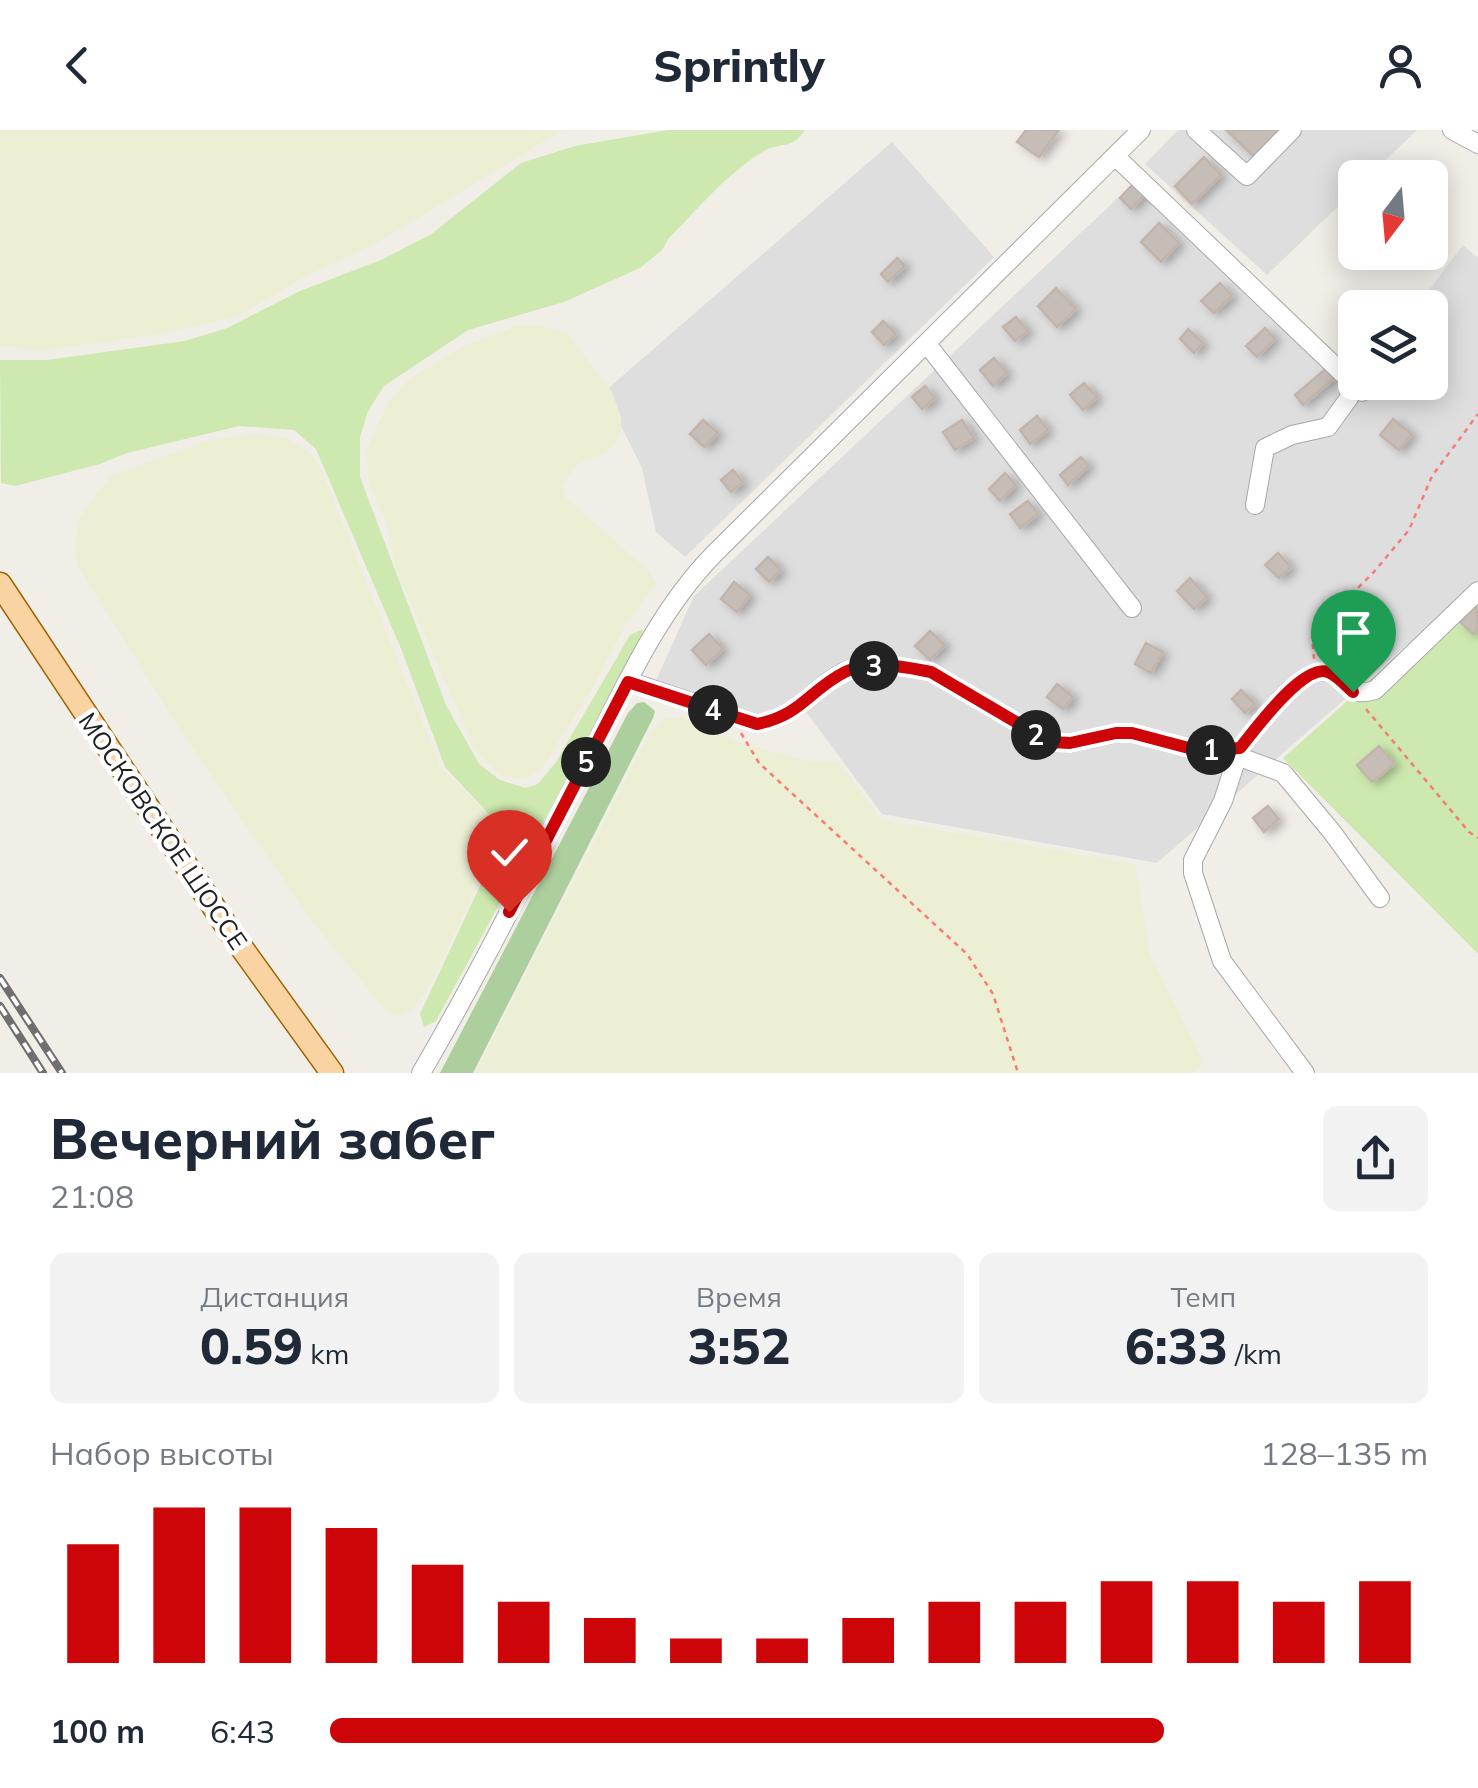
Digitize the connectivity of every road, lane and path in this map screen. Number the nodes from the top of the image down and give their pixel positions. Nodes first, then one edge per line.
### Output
1 (1141, 130) edge
2 (1196, 130) edge
3 (1292, 130) edge
4 (1452, 130) edge
5 (1478, 144) edge
6 (1116, 156) junction
7 (927, 344) junction
8 (1478, 414) edge
9 (1255, 505) dead end
10 (0, 584) edge
11 (1478, 591) edge
12 (1132, 608) dead end
13 (1320, 672) junction
14 (628, 682) junction
15 (1353, 692) junction
16 (738, 720) junction
17 (1233, 751) junction
18 (1478, 838) edge
19 (1380, 898) dead end
20 (332, 1073) edge
21 (421, 1073) edge
22 (1018, 1073) edge
23 (1305, 1073) edge

1 - 6 street
2 - 3 street
4 - 5 street
6 - 7 street
6 - 9 street
7 - 12 street
7 - 14 street
8 - 13 path
10 - 20 main road, МОСКОВСКОЕ ШОССЕ
11 - 15 street
13 - 15 street
13 - 17 street
14 - 16 street
14 - 21 street
15 - 18 path
16 - 17 street
16 - 22 path
17 - 19 street
17 - 23 street

